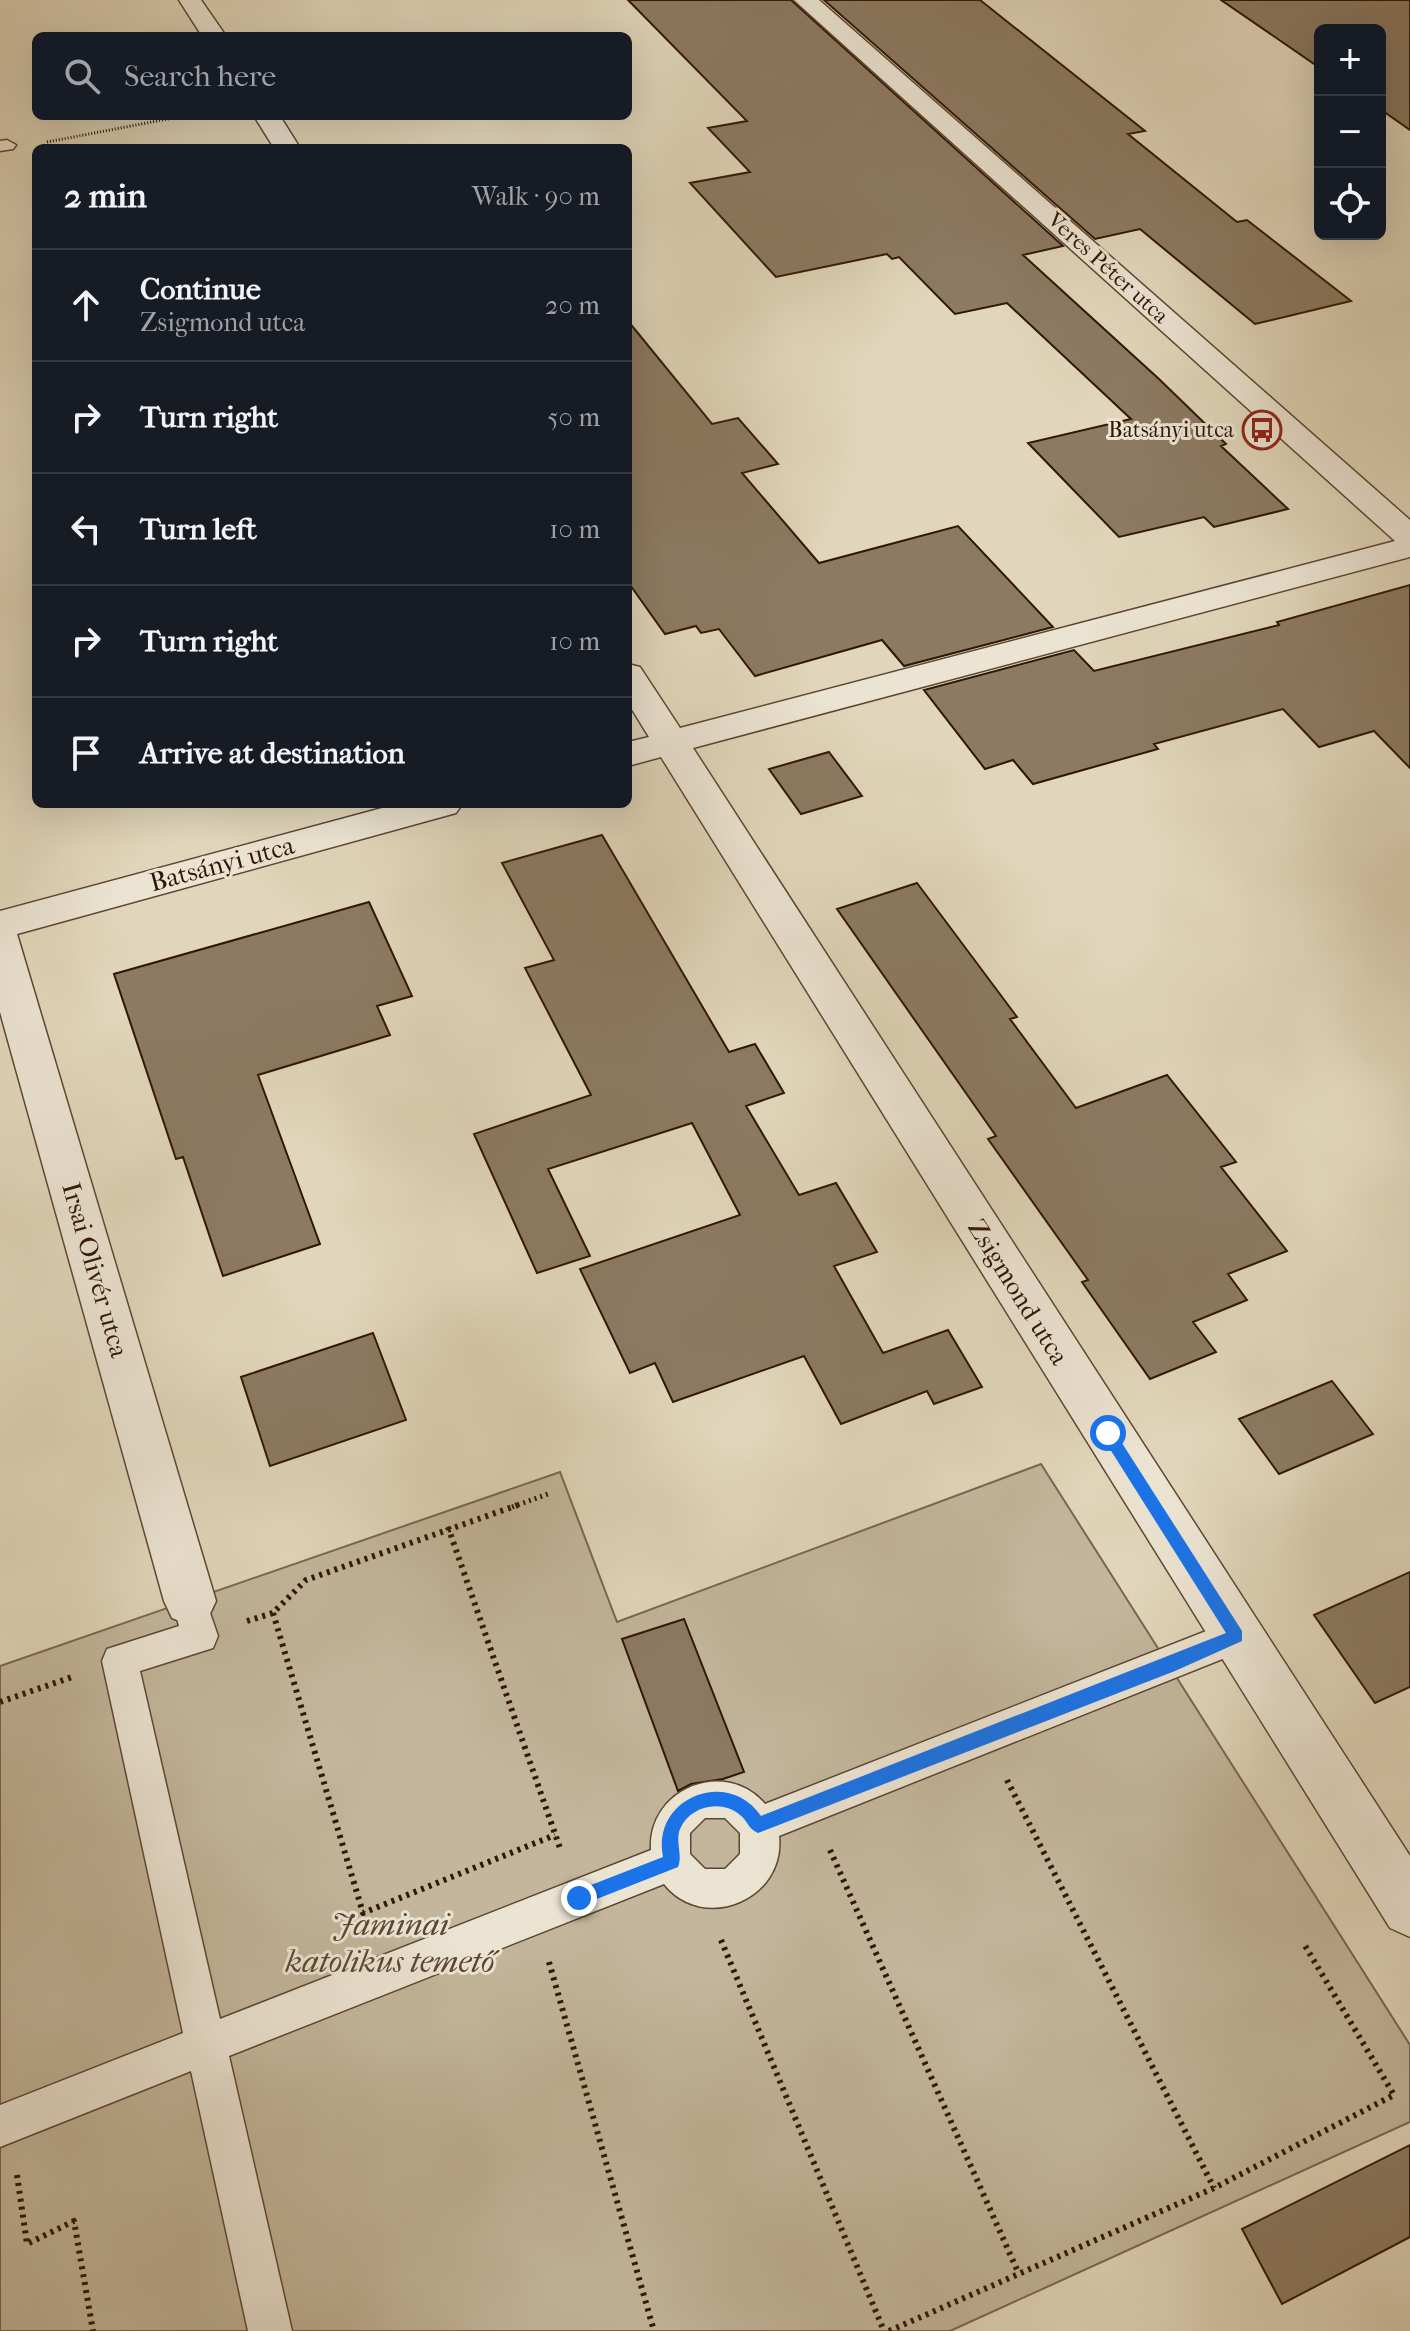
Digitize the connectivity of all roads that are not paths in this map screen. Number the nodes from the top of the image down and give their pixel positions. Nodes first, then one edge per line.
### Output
1 (190, 0) edge
2 (805, 0) edge
3 (211, 32) edge
4 (270, 120) edge
5 (284, 144) edge
6 (1410, 537) edge
7 (1410, 547) edge
8 (632, 690) edge
9 (648, 748) edge
10 (428, 808) edge
11 (0, 925) edge
12 (0, 940) edge
13 (190, 1601) joint
14 (1237, 1636) junction
15 (758, 1825) junction
16 (672, 1861) junction
17 (1410, 1908) edge
18 (205, 2045) junction
19 (4, 2124) edge
20 (270, 2331) edge

1 - 3 street
2 - 6 street, Veres Péter utca
4 - 5 street
7 - 9 street
8 - 9 street, Zsigmond utca
9 - 14 street, Zsigmond utca
10 - 11 street, Batsányi utca
12 - 13 street, Irsai Olivér utca
13 - 18 lane
14 - 15 lane
14 - 17 street, Zsigmond utca
15 - 16 lane
15 - 16 lane
16 - 18 lane
18 - 19 lane
18 - 20 lane

